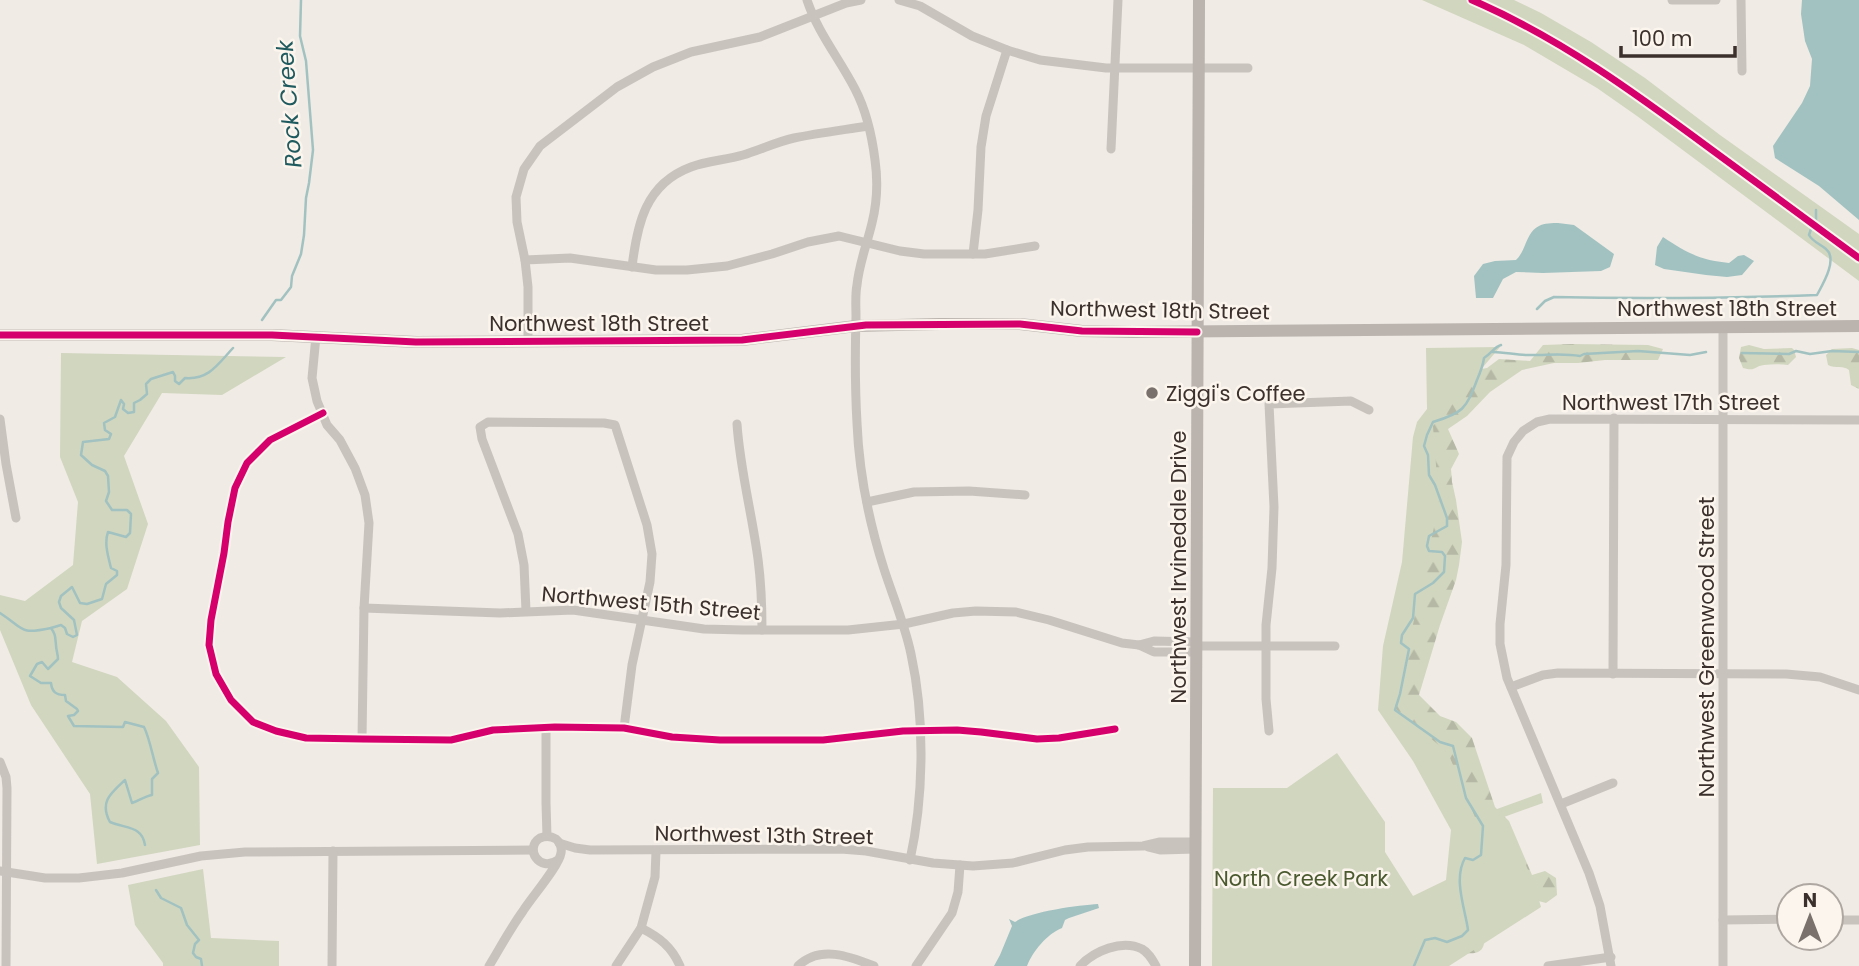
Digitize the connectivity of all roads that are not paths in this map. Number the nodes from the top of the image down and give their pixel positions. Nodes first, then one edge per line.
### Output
1 (807, 0) edge
2 (860, 0) edge
3 (899, 0) edge
4 (1118, 0) edge
5 (1199, 0) edge
6 (1672, 0) edge
7 (1716, 0) edge
8 (1741, 0) edge
9 (813, 16) junction
10 (1007, 50) junction
11 (1114, 68) junction
12 (1198, 68) junction
13 (1248, 68) dead end
14 (1742, 71) dead end
15 (868, 126) junction
16 (1111, 149) dead end
17 (867, 242) junction
18 (1035, 246) dead end
19 (973, 254) junction
20 (525, 260) junction
21 (632, 267) junction
22 (856, 326) junction
23 (1859, 326) edge
24 (1723, 328) junction
25 (1197, 331) junction
26 (0, 335) edge
27 (316, 337) junction
28 (528, 341) junction
29 (1369, 410) dead end
30 (323, 414) junction
31 (1614, 418) junction
32 (0, 419) edge
33 (1724, 419) junction
34 (1859, 420) edge
35 (737, 424) dead end
36 (1025, 495) dead end
37 (867, 502) junction
38 (16, 518) dead end
39 (364, 608) junction
40 (526, 611) junction
41 (641, 619) junction
42 (904, 624) junction
43 (762, 630) junction
44 (1266, 646) junction
45 (1335, 646) dead end
46 (1196, 647) junction
47 (1613, 674) junction
48 (1723, 674) junction
49 (1511, 687) junction
50 (1859, 690) edge
51 (546, 727) junction
52 (624, 728) junction
53 (1115, 729) dead end
54 (919, 731) junction
55 (1269, 731) dead end
56 (362, 739) junction
57 (0, 762) edge
58 (1613, 783) dead end
59 (1561, 804) junction
60 (547, 836) junction
61 (559, 843) junction
62 (1196, 846) junction
63 (533, 850) junction
64 (590, 850) junction
65 (656, 850) junction
66 (333, 851) junction
67 (558, 860) junction
68 (910, 860) junction
69 (539, 862) junction
70 (960, 865) junction
71 (3, 872) edge
72 (537, 890) junction
73 (1775, 919) edge
74 (1723, 920) junction
75 (641, 928) junction
76 (1611, 962) edge
77 (6, 966) edge
78 (332, 966) edge
79 (489, 966) edge
80 (616, 966) edge
81 (680, 966) edge
82 (798, 966) edge
83 (874, 966) edge
84 (916, 966) edge
85 (1080, 966) edge
86 (1156, 966) edge
87 (1195, 966) edge
88 (1548, 966) edge
89 (1723, 966) edge

1 - 9 street
2 - 9 street
3 - 10 street
4 - 11 street
5 - 12 main road, Northwest Irvinedale Drive
6 - 7 street
8 - 14 street
9 - 15 street
9 - 20 street
10 - 11 street
10 - 19 street
11 - 12 street
11 - 16 street
12 - 13 street
12 - 25 main road, Northwest Irvinedale Drive
15 - 17 street
15 - 21 street
17 - 19 street
17 - 21 street
17 - 22 street
18 - 19 street
20 - 21 street
20 - 28 street
22 - 25 main road, Northwest 18th Street
22 - 28 main road, Northwest 18th Street
22 - 37 street
23 - 24 main road, Northwest 18th Street
24 - 25 main road, Northwest 18th Street
24 - 33 street, Northwest Greenwood Street
25 - 46 main road, Northwest Irvinedale Drive
26 - 27 main road, Northwest 18th Street
27 - 28 main road, Northwest 18th Street
27 - 30 street
29 - 44 street
30 - 39 street
30 - 56 street
31 - 33 street, Northwest 17th Street
31 - 47 street
31 - 49 street, Northwest 17th Street
32 - 38 street
33 - 34 street, Northwest 17th Street
33 - 48 street, Northwest Greenwood Street
35 - 43 street
36 - 37 street
37 - 42 street
39 - 40 street, Northwest 15th Street
39 - 56 street
40 - 41 street, Northwest 15th Street
40 - 41 street
41 - 43 street, Northwest 15th Street
41 - 52 street
42 - 43 street, Northwest 15th Street
42 - 46 street, Northwest 15th Street
42 - 54 street
44 - 45 street, Northwest 15th Street
44 - 46 street, Northwest 15th Street
44 - 55 street
46 - 62 main road, Northwest Irvinedale Drive
47 - 48 street
47 - 49 street
48 - 50 street
48 - 74 street, Northwest Greenwood Street
49 - 59 street, Northwest 17th Street
51 - 52 street
51 - 56 street
51 - 60 street
52 - 54 street
53 - 54 street
54 - 68 street
57 - 71 street
58 - 59 street
59 - 76 street, Northwest 17th Street
60 - 61 street
60 - 63 street
61 - 64 street, Northwest 13th Street
61 - 67 street
62 - 70 street, Northwest 13th Street
62 - 87 main road, Northwest Irvinedale Drive
63 - 66 street
63 - 69 street
64 - 65 street, Northwest 13th Street
64 - 67 street, Northwest 13th Street
65 - 68 street, Northwest 13th Street
65 - 75 street
66 - 71 street
66 - 78 street
67 - 69 street
67 - 72 street
68 - 70 street, Northwest 13th Street
69 - 72 street
70 - 84 street
71 - 77 street
72 - 79 street
73 - 74 street
74 - 89 street, Northwest Greenwood Street
75 - 80 street
75 - 81 street
76 - 88 street
82 - 83 street
85 - 86 street

